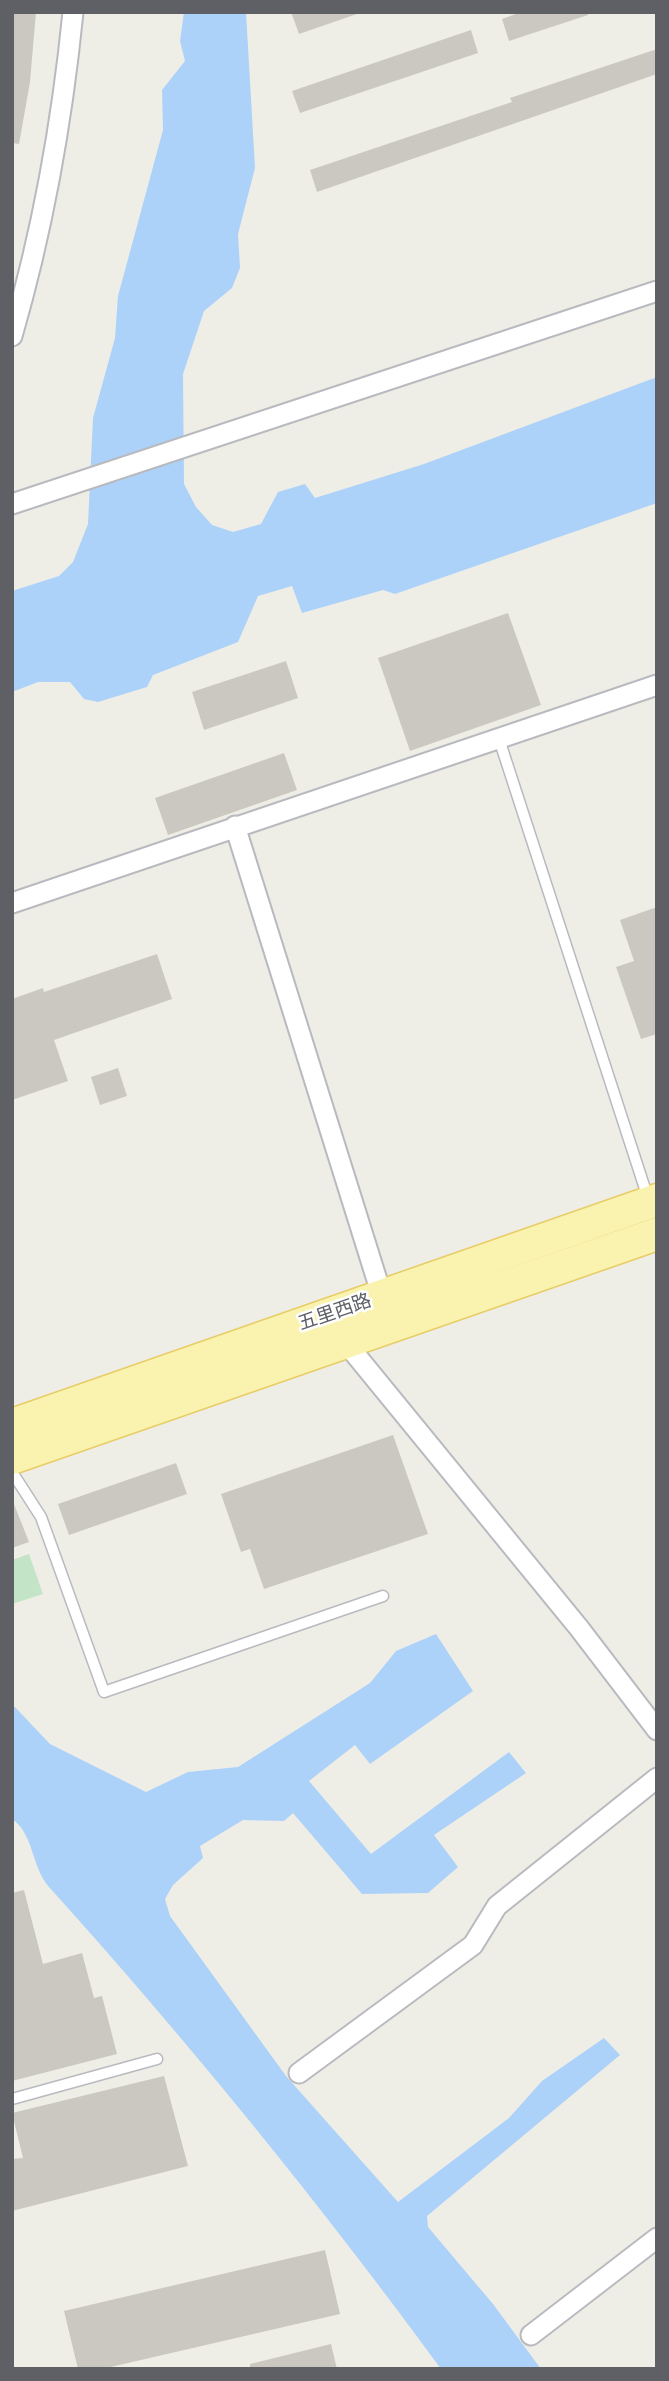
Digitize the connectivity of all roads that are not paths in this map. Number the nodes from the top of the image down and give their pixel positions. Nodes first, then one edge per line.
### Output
1 (73, 12) edge
2 (657, 291) edge
3 (12, 336) edge
4 (12, 504) edge
5 (657, 685) edge
6 (499, 739) junction
7 (235, 826) junction
8 (12, 903) edge
9 (653, 1201) edge
10 (657, 1234) edge
11 (382, 1296) junction
12 (346, 1343) junction
13 (12, 1425) edge
14 (12, 1458) edge
15 (12, 1472) edge
16 (383, 1596) dead end
17 (657, 1730) edge
18 (657, 1779) edge
19 (157, 2059) dead end
20 (299, 2073) dead end
21 (12, 2099) edge
22 (657, 2238) edge
23 (531, 2335) dead end

1 - 3 street
2 - 4 street
5 - 6 street
6 - 7 street
6 - 9 lane
7 - 8 street
7 - 11 street
9 - 11 main road, 五里西路
10 - 12 main road, 五里西路
11 - 13 main road, 五里西路
12 - 14 main road, 五里西路
12 - 17 street
15 - 16 lane
18 - 20 street
19 - 21 lane
22 - 23 street

